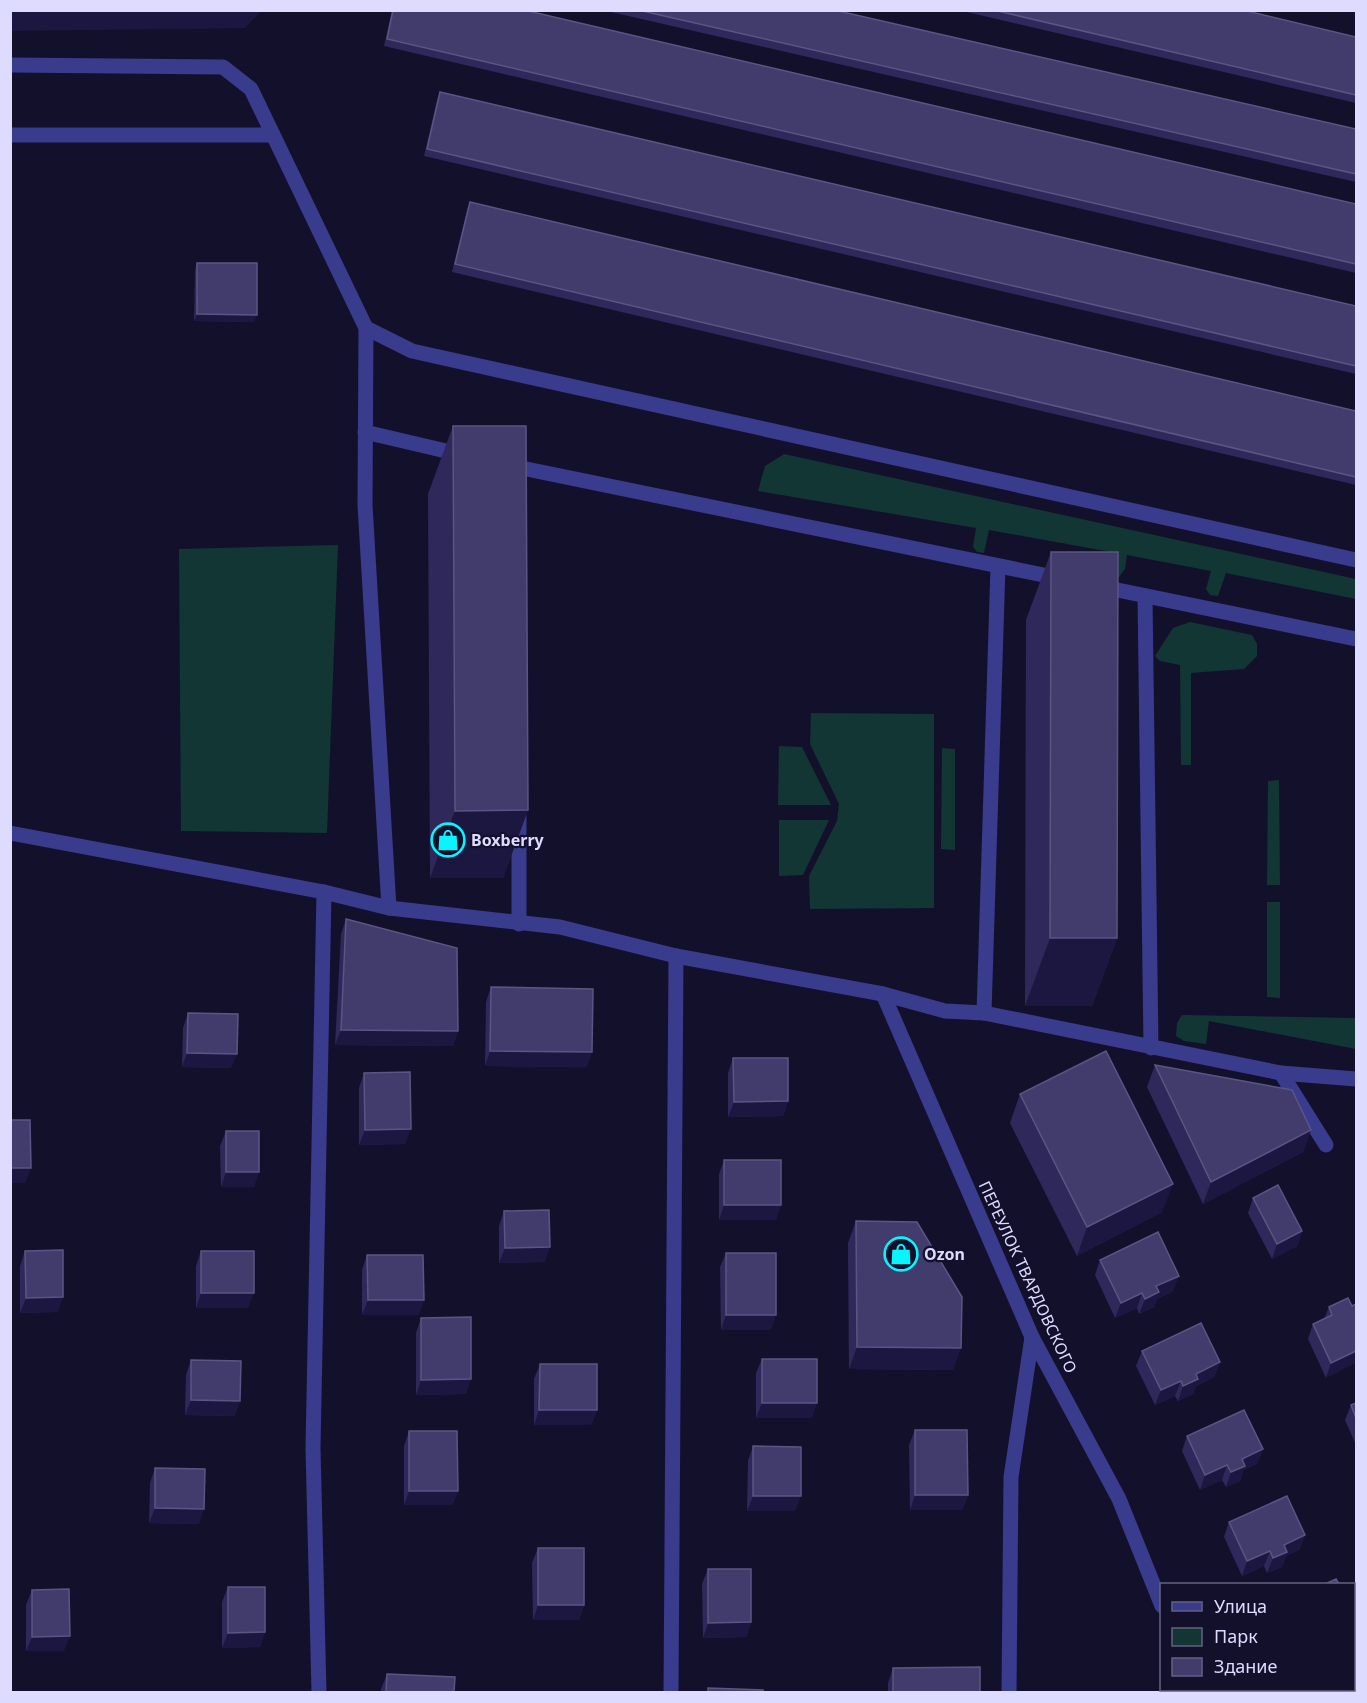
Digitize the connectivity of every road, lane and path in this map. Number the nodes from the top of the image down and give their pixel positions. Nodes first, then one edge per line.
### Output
1 (10, 65) edge
2 (10, 135) edge
3 (273, 135) junction
4 (366, 328) junction
5 (365, 432) junction
6 (475, 458) edge
7 (497, 463) edge
8 (1356, 560) edge
9 (998, 566) junction
10 (1145, 596) junction
11 (1356, 639) edge
12 (519, 804) edge
13 (10, 833) edge
14 (324, 892) junction
15 (389, 908) junction
16 (519, 924) junction
17 (676, 956) junction
18 (883, 994) junction
19 (984, 1013) junction
20 (1151, 1048) junction
21 (1281, 1073) junction
22 (1356, 1079) edge
23 (1326, 1145) dead end
24 (1032, 1336) junction
25 (1160, 1603) edge
26 (319, 1692) edge
27 (671, 1692) edge
28 (1009, 1692) edge

1 - 3 street
2 - 3 street
3 - 4 street
4 - 5 street
4 - 8 street
5 - 6 street
5 - 15 street
7 - 9 street
9 - 10 street
9 - 19 street
10 - 11 street
10 - 20 street
12 - 16 street
13 - 14 street
14 - 15 street
14 - 26 street
15 - 16 street
16 - 17 street
17 - 18 street
17 - 27 street
18 - 19 street
18 - 24 street, ПЕРЕУЛОК ТВАРДОВСКОГО
19 - 20 street
20 - 21 street
21 - 22 street
21 - 23 street
24 - 25 street, ПЕРЕУЛОК ТВАРДОВСКОГО
24 - 28 street

